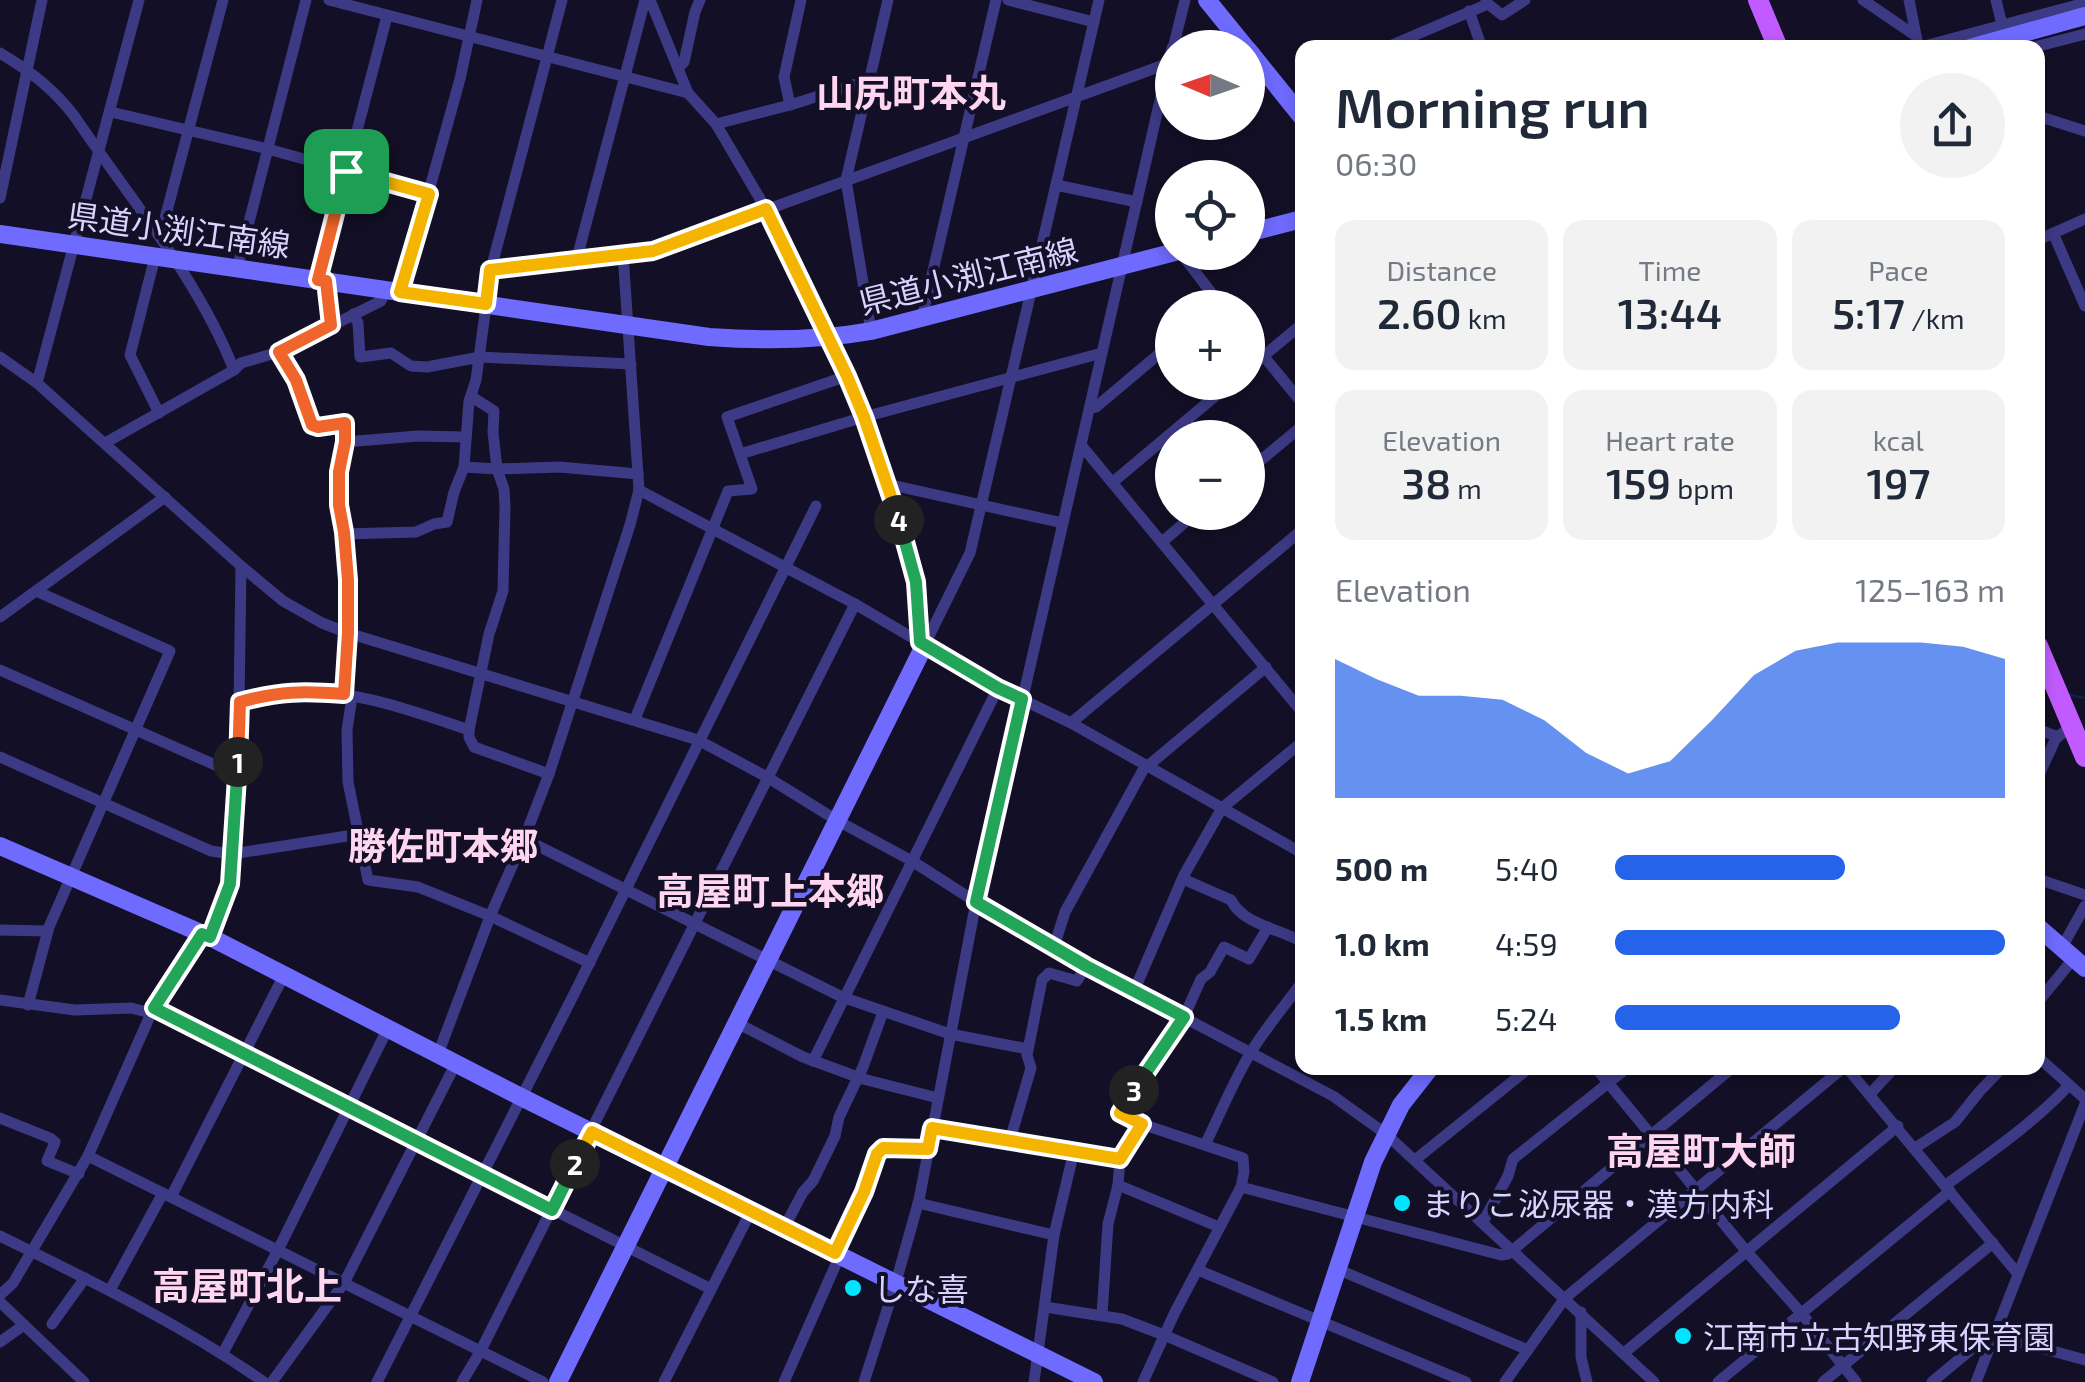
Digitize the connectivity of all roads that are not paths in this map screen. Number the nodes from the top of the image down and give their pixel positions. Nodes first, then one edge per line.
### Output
1 (42, 0) edge
2 (139, 0) edge
3 (223, 0) edge
4 (306, 0) edge
5 (329, 0) edge
6 (477, 0) edge
7 (562, 0) edge
8 (648, 0) edge
9 (700, 0) edge
10 (801, 0) edge
11 (888, 0) edge
12 (996, 0) edge
13 (1008, 0) edge
14 (1099, 0) edge
15 (1185, 0) edge
16 (1207, 0) edge
17 (1525, 0) edge
18 (1758, 0) edge
19 (1863, 0) edge
20 (1909, 0) edge
21 (1996, 0) edge
22 (1487, 2) edge
23 (2085, 3) edge
24 (1468, 11) junction
25 (386, 16) junction
26 (2085, 16) edge
27 (1094, 22) junction
28 (2002, 25) junction
29 (1177, 30) edge
30 (1231, 30) edge
31 (2085, 34) edge
32 (468, 37) junction
33 (1403, 40) edge
34 (1479, 40) edge
35 (1775, 40) edge
36 (1912, 40) edge
37 (1916, 40) edge
38 (1935, 40) edge
39 (1999, 40) edge
40 (2045, 44) edge
41 (0, 53) edge
42 (546, 56) junction
43 (26, 68) junction
44 (678, 68) junction
45 (1155, 68) edge
46 (1265, 70) edge
47 (626, 76) junction
48 (870, 80) junction
49 (688, 93) junction
50 (1076, 97) junction
51 (1295, 103) edge
52 (790, 106) junction
53 (111, 112) junction
54 (2045, 118) edge
55 (716, 124) junction
56 (1155, 128) edge
57 (188, 130) junction
58 (2085, 131) edge
59 (963, 137) junction
60 (268, 149) junction
61 (99, 153) junction
62 (346, 171) junction
63 (846, 180) junction
64 (1056, 185) junction
65 (429, 194) junction
66 (0, 198) edge
67 (1137, 202) junction
68 (766, 209) junction
69 (2085, 219) edge
70 (1295, 221) edge
71 (1265, 229) edge
72 (0, 234) edge
73 (2053, 234) junction
74 (160, 237) junction
75 (2045, 237) edge
76 (72, 244) junction
77 (623, 254) junction
78 (155, 257) junction
79 (577, 258) junction
80 (1155, 259) edge
81 (176, 260) junction
82 (237, 268) junction
83 (1123, 268) junction
84 (490, 270) junction
85 (1192, 270) edge
86 (322, 280) junction
87 (393, 290) junction
88 (1032, 290) junction
89 (1207, 290) edge
90 (486, 304) junction
91 (2085, 306) edge
92 (354, 314) junction
93 (922, 318) junction
94 (629, 324) junction
95 (331, 325) junction
96 (1295, 330) edge
97 (871, 331) junction
98 (829, 338) junction
99 (279, 352) junction
100 (1102, 353) junction
101 (1265, 355) edge
102 (480, 357) junction
103 (1155, 357) edge
104 (1265, 357) edge
105 (2, 360) edge
106 (631, 364) junction
107 (234, 370) junction
108 (847, 376) junction
109 (1010, 379) junction
110 (37, 383) junction
111 (1295, 395) edge
112 (472, 397) junction
113 (1210, 400) edge
114 (1090, 408) junction
115 (159, 413) junction
116 (864, 417) junction
117 (1295, 432) edge
118 (465, 437) junction
119 (345, 442) junction
120 (105, 443) junction
121 (1081, 445) junction
122 (740, 454) junction
123 (1265, 457) edge
124 (464, 467) junction
125 (497, 470) junction
126 (638, 474) junction
127 (1112, 482) junction
128 (887, 484) junction
129 (639, 490) junction
130 (165, 497) junction
131 (816, 506) dead end
132 (982, 506) junction
133 (1063, 523) junction
134 (713, 529) junction
135 (1176, 530) edge
136 (344, 534) junction
137 (1295, 536) edge
138 (1162, 542) junction
139 (241, 566) junction
140 (784, 567) junction
141 (36, 591) junction
142 (855, 604) junction
143 (1214, 604) junction
144 (0, 617) edge
145 (348, 633) junction
146 (923, 643) junction
147 (2045, 663) edge
148 (1266, 668) junction
149 (0, 670) edge
150 (482, 674) junction
151 (998, 688) junction
152 (348, 695) junction
153 (1022, 699) junction
154 (572, 701) junction
155 (240, 702) junction
156 (1295, 703) edge
157 (635, 719) junction
158 (1071, 723) junction
159 (135, 729) junction
160 (469, 730) junction
161 (2045, 732) edge
162 (698, 740) junction
163 (2076, 741) edge
164 (1295, 748) edge
165 (0, 758) edge
166 (1148, 766) junction
167 (2045, 770) edge
168 (238, 774) junction
169 (550, 774) junction
170 (767, 777) junction
171 (104, 803) junction
172 (1222, 808) junction
173 (838, 821) junction
174 (360, 834) junction
175 (524, 839) junction
176 (0, 846) edge
177 (1295, 847) edge
178 (232, 854) junction
179 (912, 861) junction
180 (71, 878) junction
181 (1182, 878) junction
182 (2045, 881) edge
183 (627, 890) junction
184 (2085, 895) edge
185 (976, 902) junction
186 (2085, 906) edge
187 (490, 916) junction
188 (695, 922) junction
189 (1268, 927) junction
190 (0, 930) edge
191 (47, 931) junction
192 (2045, 932) edge
193 (206, 936) junction
194 (1295, 938) edge
195 (1054, 947) junction
196 (2073, 958) edge
197 (766, 960) junction
198 (590, 963) junction
199 (1086, 966) junction
200 (284, 975) junction
201 (1134, 991) junction
202 (1295, 992) edge
203 (2045, 993) edge
204 (842, 997) junction
205 (0, 1000) edge
206 (28, 1005) junction
207 (152, 1011) junction
208 (884, 1012) junction
209 (1184, 1017) junction
210 (736, 1022) junction
211 (388, 1028) junction
212 (950, 1034) junction
213 (1028, 1048) junction
214 (1251, 1052) junction
215 (244, 1054) junction
216 (438, 1054) junction
217 (813, 1061) junction
218 (456, 1063) junction
219 (2045, 1063) edge
220 (1421, 1075) edge
221 (1520, 1075) edge
222 (1602, 1075) edge
223 (1618, 1075) edge
224 (1724, 1075) edge
225 (1836, 1075) edge
226 (1852, 1075) edge
227 (1888, 1075) edge
228 (1995, 1075) edge
229 (858, 1077) junction
230 (1608, 1083) junction
231 (2069, 1085) junction
232 (1870, 1094) junction
233 (521, 1096) junction
234 (938, 1098) junction
235 (2084, 1107) edge
236 (351, 1108) junction
237 (0, 1118) edge
238 (1142, 1124) junction
239 (1898, 1126) junction
240 (932, 1128) junction
241 (592, 1132) junction
242 (1386, 1134) junction
243 (1652, 1134) junction
244 (1010, 1140) junction
245 (416, 1142) junction
246 (1205, 1145) junction
247 (1916, 1148) junction
248 (928, 1149) junction
249 (1074, 1151) junction
250 (88, 1156) junction
251 (1120, 1159) junction
252 (1416, 1160) junction
253 (664, 1167) junction
254 (78, 1174) junction
255 (482, 1176) junction
256 (1118, 1185) junction
257 (1240, 1187) junction
258 (1948, 1188) junction
259 (1696, 1189) junction
260 (167, 1195) junction
261 (918, 1203) junction
262 (552, 1210) junction
263 (751, 1211) junction
264 (1354, 1218) junction
265 (1483, 1222) junction
266 (1219, 1227) junction
267 (784, 1228) junction
268 (1054, 1235) junction
269 (0, 1236) edge
270 (1993, 1243) junction
271 (625, 1246) junction
272 (278, 1250) junction
273 (1512, 1250) junction
274 (31, 1252) junction
275 (1747, 1252) junction
276 (838, 1254) junction
277 (1337, 1268) junction
278 (1198, 1270) junction
279 (2018, 1274) junction
280 (86, 1278) junction
281 (896, 1282) junction
282 (344, 1283) junction
283 (711, 1289) junction
284 (110, 1290) junction
285 (0, 1298) edge
286 (1566, 1298) junction
287 (1045, 1307) junction
288 (1581, 1312) junction
289 (1802, 1314) junction
290 (1102, 1315) junction
291 (410, 1317) junction
292 (1320, 1320) junction
293 (52, 1323) dead end
294 (24, 1325) junction
295 (1164, 1335) junction
296 (1994, 1335) junction
297 (0, 1342) edge
298 (1528, 1350) junction
299 (480, 1352) junction
300 (222, 1353) junction
301 (1624, 1353) junction
302 (1040, 1354) junction
303 (2085, 1360) edge
304 (1843, 1366) junction
305 (84, 1382) edge
306 (264, 1382) edge
307 (272, 1382) edge
308 (377, 1382) edge
309 (462, 1382) edge
310 (543, 1382) edge
311 (558, 1382) edge
312 (664, 1382) edge
313 (784, 1382) edge
314 (864, 1382) edge
315 (1034, 1382) edge
316 (1094, 1382) edge
317 (1143, 1382) edge
318 (1272, 1382) edge
319 (1300, 1382) edge
320 (1466, 1382) edge
321 (1505, 1382) edge
322 (1587, 1382) edge
323 (1654, 1382) edge
324 (1718, 1382) edge
325 (1823, 1382) edge
326 (1856, 1382) edge
327 (1932, 1382) edge
328 (1976, 1382) edge

1 - 43 street
2 - 53 street
3 - 57 street
4 - 60 street
5 - 25 street
6 - 32 street
7 - 42 street
8 - 44 street
8 - 47 street
9 - 44 street
10 - 52 street
11 - 48 street
12 - 59 street
13 - 27 street
14 - 27 street
15 - 29 street
16 - 30 street
17 - 22 street
18 - 35 main road
19 - 36 street
20 - 37 street
21 - 28 street
22 - 24 street
23 - 28 street
24 - 33 street
24 - 34 street
25 - 32 street
25 - 62 street
26 - 39 street
27 - 50 street
28 - 38 street
31 - 40 street
32 - 42 street
32 - 65 street
41 - 43 street
42 - 47 street
42 - 84 street
43 - 61 street
43 - 66 street
44 - 49 street
45 - 50 street
46 - 51 street
47 - 49 street
47 - 79 street
48 - 52 street
48 - 63 street
49 - 55 street
50 - 59 street
50 - 64 street
52 - 55 street
53 - 57 street
53 - 61 street
54 - 58 street
55 - 68 street
56 - 67 street
57 - 60 street
57 - 74 street
59 - 63 street
59 - 93 street
60 - 62 street
60 - 82 street
61 - 74 street
61 - 76 street
62 - 65 street
62 - 86 street
63 - 68 street
63 - 97 street
64 - 67 street
64 - 88 street
65 - 87 street
67 - 83 street
68 - 77 street
68 - 98 street
69 - 73 street
70 - 71 street
72 - 76 street, 県道小渕江南線
73 - 75 street
73 - 91 street
74 - 81 street
76 - 78 street, 県道小渕江南線
76 - 110 street
77 - 79 street
77 - 94 street
78 - 81 street, 県道小渕江南線
78 - 115 street
79 - 84 street
80 - 83 street, 県道小渕江南線
81 - 82 street, 県道小渕江南線
81 - 107 street
82 - 86 street, 県道小渕江南線
83 - 88 street, 県道小渕江南線
83 - 100 street
84 - 90 street
85 - 89 street
86 - 87 street, 県道小渕江南線
86 - 95 street
87 - 90 street, 県道小渕江南線
87 - 92 street
88 - 93 street, 県道小渕江南線
88 - 109 street
90 - 94 street, 県道小渕江南線
90 - 102 street
92 - 95 street
92 - 102 street
93 - 97 street, 県道小渕江南線
94 - 98 street, 県道小渕江南線
94 - 106 street
95 - 99 street
96 - 101 street
97 - 98 street, 県道小渕江南線
98 - 108 street
99 - 107 street
99 - 119 street
100 - 109 street
100 - 114 street
102 - 106 street
102 - 112 street
103 - 114 street
104 - 111 street
105 - 110 street
106 - 126 street
107 - 115 street
108 - 116 street
108 - 122 street
109 - 116 street
109 - 132 street
110 - 120 street
112 - 118 street
112 - 125 street
113 - 127 street
114 - 121 street
115 - 120 street
116 - 122 street
116 - 128 street
117 - 123 street
118 - 119 street
118 - 124 street
119 - 136 street
120 - 130 street
121 - 127 street
121 - 133 street
122 - 134 street
124 - 125 street
124 - 136 street
125 - 126 street
125 - 150 street
126 - 129 street
127 - 138 street
128 - 132 street
128 - 146 street
129 - 134 street
129 - 154 street
130 - 139 street
130 - 141 street
131 - 140 street
132 - 133 street
132 - 146 street
133 - 153 street
134 - 140 street
134 - 157 street
135 - 138 street
136 - 145 street
137 - 143 street
138 - 143 street
139 - 145 street
139 - 155 street
140 - 142 street
140 - 162 street
141 - 144 street
141 - 159 street
142 - 146 street
142 - 170 street
143 - 148 street
143 - 158 street
145 - 150 street
145 - 152 street
146 - 151 street
146 - 173 street
147 - 163 main road
148 - 156 street
148 - 166 street
149 - 159 street
150 - 154 street
150 - 160 street
151 - 153 street
151 - 179 street
152 - 155 street
152 - 160 street
152 - 174 street
153 - 158 street
153 - 185 street
154 - 157 street
154 - 169 street
155 - 168 street
157 - 162 street
158 - 166 street
159 - 168 street
159 - 171 street
160 - 169 street
161 - 163 street
162 - 170 street
162 - 183 street
163 - 167 street
164 - 172 street
165 - 171 street
166 - 172 street
166 - 195 street
168 - 178 street
169 - 175 street
170 - 173 street
170 - 188 street
171 - 178 street
171 - 180 street
172 - 177 street
172 - 181 street
173 - 179 street
173 - 197 street
174 - 178 street
174 - 187 street
175 - 183 street
175 - 187 street
176 - 180 street
178 - 193 street
179 - 185 street
179 - 204 street
180 - 191 street
180 - 193 street
181 - 189 street
181 - 201 street
182 - 184 street
183 - 188 street
183 - 198 street
185 - 195 street
185 - 212 street
186 - 196 street
187 - 198 street
187 - 216 street
188 - 197 street
188 - 241 street
189 - 194 street
189 - 209 street
190 - 191 street
191 - 206 street
192 - 196 street
193 - 200 street
193 - 207 street
195 - 199 street
196 - 203 street
197 - 204 street
197 - 210 street
198 - 233 street
199 - 201 street
199 - 213 street
200 - 211 street
200 - 215 street
201 - 209 street
202 - 214 street
204 - 208 street
204 - 217 street
205 - 206 street
206 - 207 street
207 - 215 street
207 - 250 street
208 - 212 street
208 - 229 street
209 - 214 street
209 - 238 street
210 - 217 street
210 - 253 street
211 - 216 street
211 - 236 street
212 - 213 street
212 - 234 street
213 - 244 street
214 - 242 street
214 - 246 street
215 - 236 street
215 - 260 street
216 - 218 street
217 - 229 street
218 - 233 street
218 - 245 street
219 - 231 street
220 - 242 street
221 - 252 street
222 - 230 street
223 - 230 street
224 - 243 street
225 - 259 street
226 - 232 street
227 - 232 street
228 - 247 street
229 - 234 street
229 - 267 street
230 - 243 street
230 - 265 street
231 - 235 street
231 - 258 street
232 - 239 street
233 - 241 street
233 - 255 street
234 - 240 street
235 - 279 street
236 - 245 street
236 - 272 street
237 - 254 street
238 - 246 street
238 - 251 street
239 - 247 street
239 - 275 street
240 - 244 street
240 - 248 street
241 - 253 street
241 - 262 street
242 - 252 street
242 - 264 street
243 - 259 street
243 - 273 street
244 - 249 street
245 - 255 street
245 - 282 street
246 - 257 street
247 - 258 street
248 - 261 street
248 - 276 street
249 - 251 street
249 - 268 street
250 - 254 street
250 - 260 street
251 - 256 street
252 - 265 street
253 - 263 street
253 - 271 street
254 - 274 street
255 - 262 street
255 - 291 street
256 - 266 street
256 - 290 street
257 - 264 street
257 - 266 street
258 - 270 street
258 - 289 street
259 - 275 street
259 - 286 street
260 - 272 street
260 - 284 street
261 - 268 street
261 - 281 street
262 - 271 street
262 - 299 street
263 - 267 street
263 - 283 street
264 - 273 street
264 - 277 street
265 - 273 street
266 - 278 street
267 - 276 street
268 - 287 street
269 - 274 street
270 - 279 street
270 - 304 street
271 - 283 street
271 - 311 street
272 - 282 street
272 - 300 street
273 - 286 street
274 - 280 street
274 - 285 street
275 - 289 street
275 - 301 street
276 - 281 street
276 - 313 street
277 - 292 street
277 - 298 street
278 - 292 street
278 - 295 street
279 - 296 street
280 - 284 street
280 - 293 street
281 - 302 street
281 - 314 street
282 - 291 street
282 - 307 street
283 - 312 street
284 - 300 street
285 - 294 street
286 - 288 street
286 - 298 street
287 - 290 street
287 - 302 street
288 - 301 street
288 - 322 street
289 - 304 street
289 - 324 street
290 - 295 street
291 - 299 street
291 - 308 street
292 - 319 street
292 - 320 street
294 - 297 street
294 - 305 street
295 - 317 street
295 - 318 street
296 - 303 street
296 - 327 street
296 - 328 street
298 - 321 street
299 - 309 street
299 - 310 street
300 - 306 street
301 - 323 street
302 - 315 street
302 - 316 street
304 - 325 street
304 - 326 street

